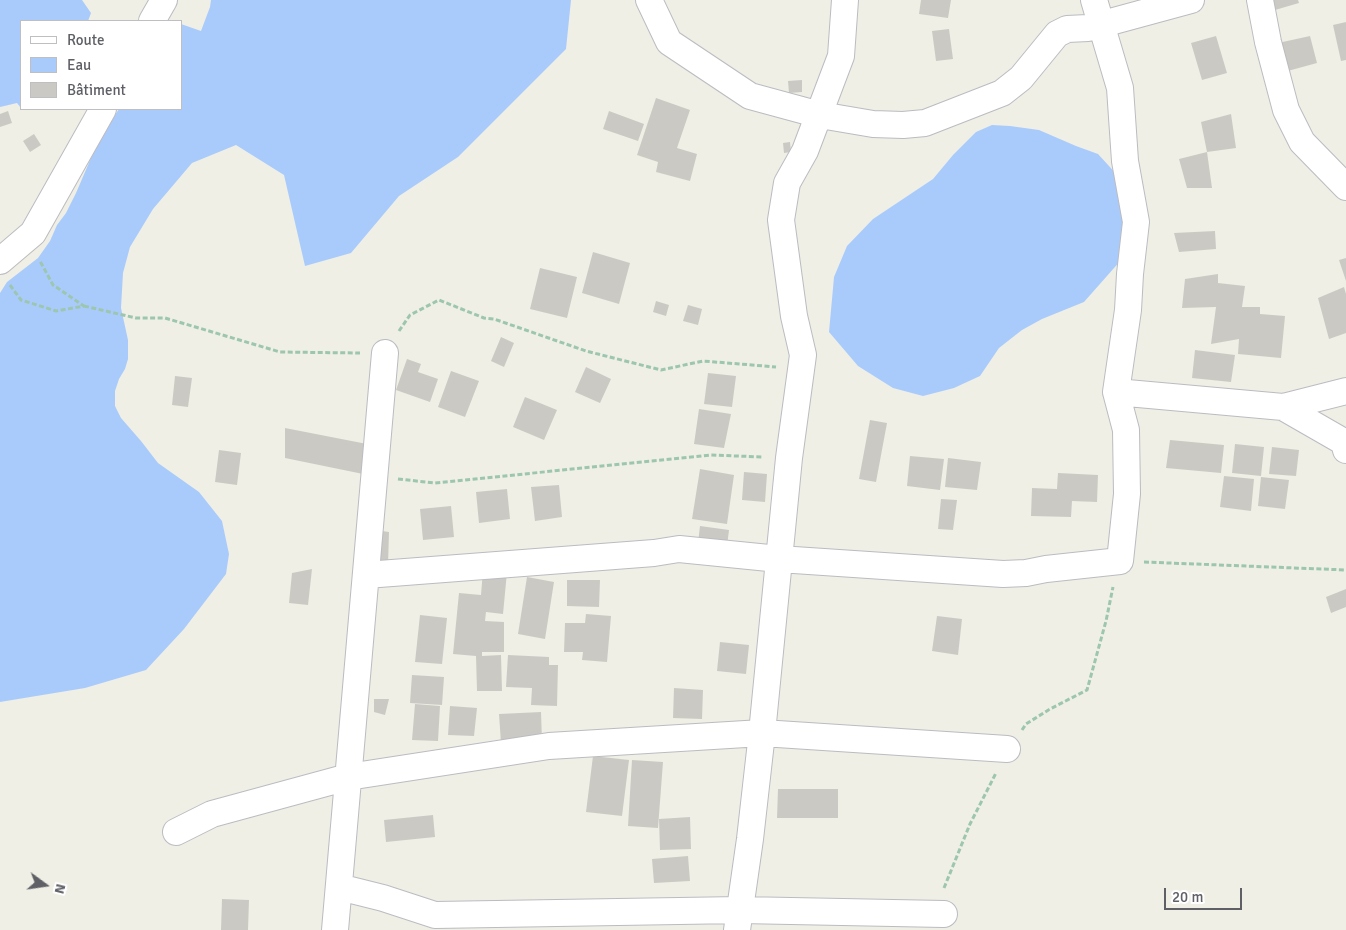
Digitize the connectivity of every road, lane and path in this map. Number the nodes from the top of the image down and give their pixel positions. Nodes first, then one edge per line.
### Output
1 (164, 0) edge
2 (650, 0) edge
3 (845, 0) edge
4 (1191, 0) edge
5 (1260, 0) edge
6 (1097, 12) edge
7 (153, 20) edge
8 (101, 110) edge
9 (820, 115) junction
10 (1346, 187) edge
11 (38, 258) dead end
12 (4, 272) edge
13 (84, 306) junction
14 (385, 353) junction
15 (802, 368) junction
16 (1346, 391) edge
17 (1116, 392) junction
18 (1284, 407) junction
19 (1346, 450) edge
20 (788, 458) junction
21 (374, 477) junction
22 (779, 559) junction
23 (1120, 561) junction
24 (1346, 570) edge
25 (366, 575) junction
26 (762, 733) junction
27 (1007, 749) junction
28 (348, 777) junction
29 (176, 832) dead end
30 (339, 887) junction
31 (944, 914) joint
32 (738, 920) edge
33 (335, 930) edge

1 - 7 street
2 - 9 street
3 - 9 street
4 - 6 street
5 - 10 street
6 - 9 street
6 - 17 street
8 - 12 street
9 - 15 street
11 - 13 path
12 - 13 path
13 - 14 path
14 - 15 path
14 - 21 street
15 - 20 street
16 - 18 street
17 - 18 street
17 - 23 street
18 - 19 street
20 - 21 path
20 - 22 street
21 - 25 street
22 - 23 street
22 - 25 street
22 - 26 street
23 - 24 path
23 - 27 path
25 - 28 street
26 - 27 street
26 - 28 street
26 - 32 street
27 - 31 path
28 - 29 street
28 - 30 street
30 - 32 street
30 - 33 street
31 - 32 street

